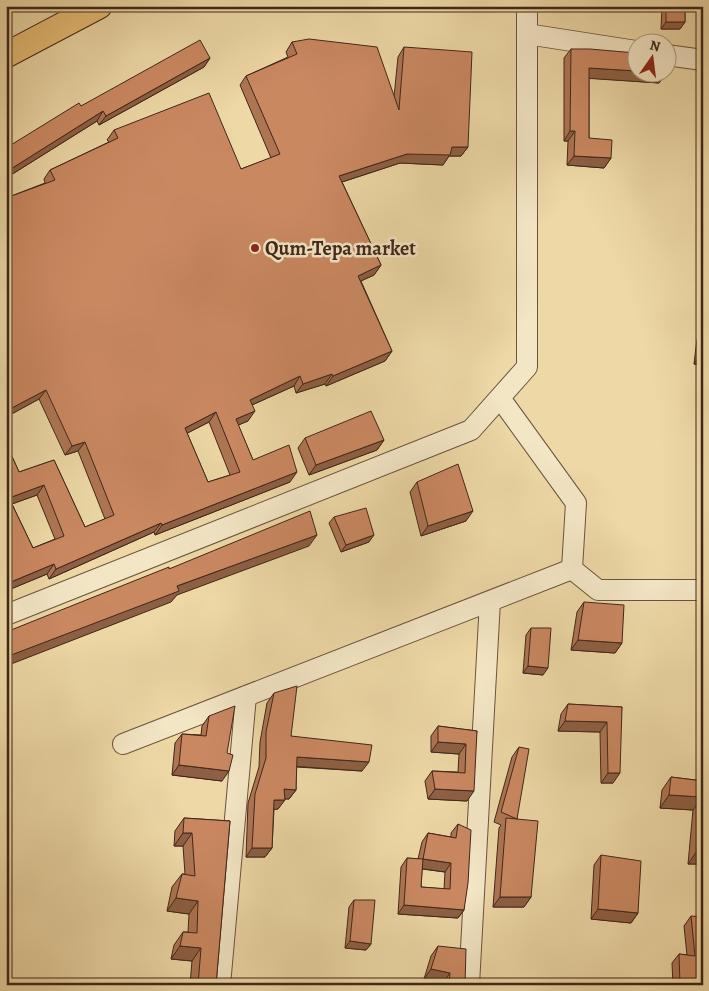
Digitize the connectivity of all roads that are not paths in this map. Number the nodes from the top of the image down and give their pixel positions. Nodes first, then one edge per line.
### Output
1 (100, 6) edge
2 (527, 6) edge
3 (527, 34) junction
4 (626, 49) edge
5 (6, 55) edge
6 (676, 56) edge
7 (703, 60) edge
8 (500, 398) junction
9 (572, 569) junction
10 (703, 590) edge
11 (490, 601) junction
12 (6, 614) edge
13 (246, 696) junction
14 (124, 744) dead end
15 (220, 985) edge
16 (470, 985) edge

1 - 5 main road
2 - 3 street
3 - 4 street
3 - 8 street
6 - 7 street
8 - 9 street
8 - 12 street
9 - 10 street
9 - 11 street
11 - 13 street
11 - 16 street
13 - 14 street
13 - 15 street

